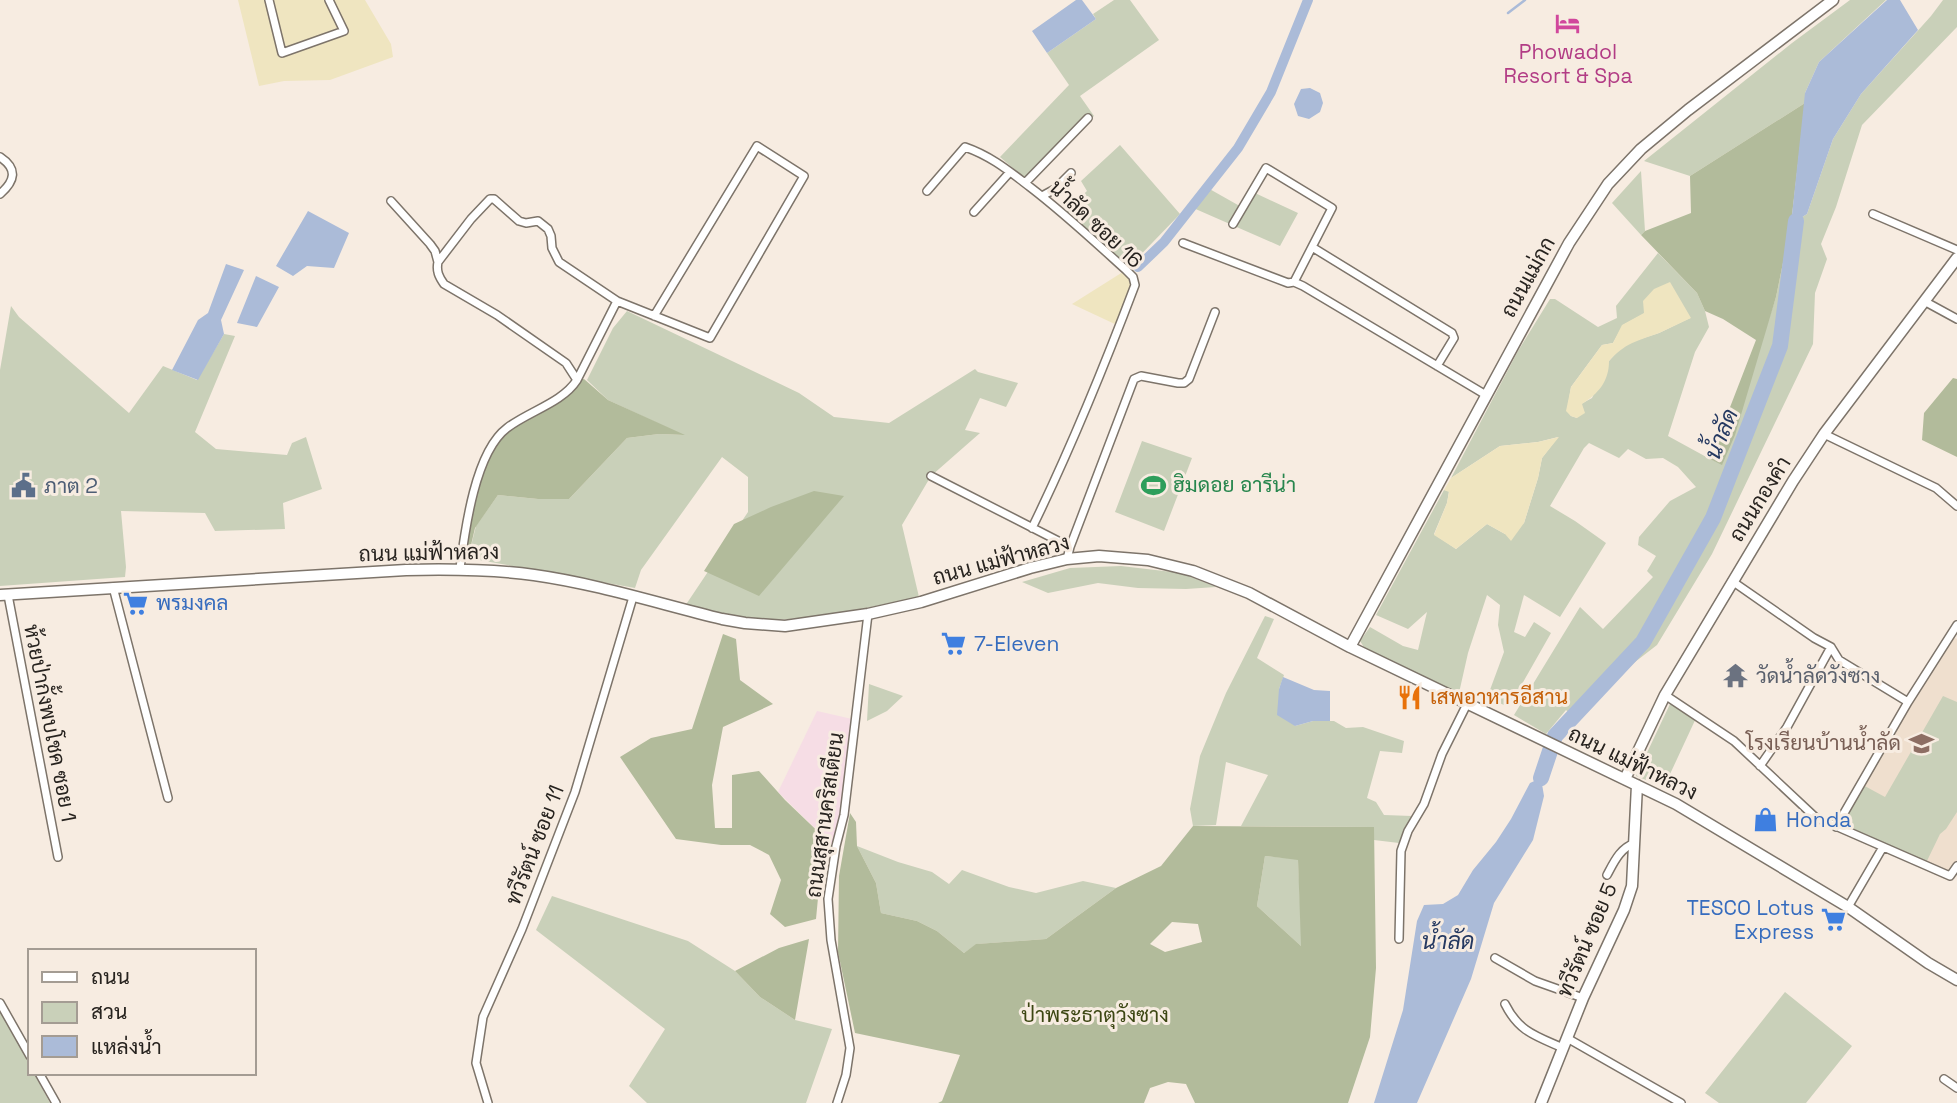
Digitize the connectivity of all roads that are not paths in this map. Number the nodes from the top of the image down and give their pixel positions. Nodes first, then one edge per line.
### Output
1 (269, 0) edge
2 (329, 0) edge
3 (1833, 0) edge
4 (1088, 118) dead end
5 (0, 157) edge
6 (1010, 172) junction
7 (1071, 173) dead end
8 (1025, 183) junction
9 (927, 191) dead end
10 (0, 194) edge
11 (1042, 196) junction
12 (391, 201) dead end
13 (974, 212) dead end
14 (1872, 214) dead end
15 (1233, 224) dead end
16 (1183, 243) dead end
17 (1312, 247) junction
18 (1957, 250) edge
19 (1957, 258) edge
20 (438, 262) junction
21 (1294, 282) junction
22 (1924, 301) junction
23 (617, 302) junction
24 (1215, 312) dead end
25 (654, 316) junction
26 (1957, 319) edge
27 (1437, 366) junction
28 (577, 380) junction
29 (1486, 395) junction
30 (1824, 434) junction
31 (931, 476) dead end
32 (1957, 506) edge
33 (1032, 528) junction
34 (1070, 547) junction
35 (1067, 559) junction
36 (460, 568) junction
37 (1732, 581) junction
38 (113, 587) junction
39 (4, 595) edge
40 (633, 597) junction
41 (868, 614) junction
42 (1957, 625) edge
43 (1954, 637) edge
44 (1831, 647) junction
45 (1350, 648) junction
46 (1665, 695) junction
47 (1908, 702) junction
48 (1467, 704) junction
49 (1759, 766) junction
50 (1625, 779) junction
51 (1637, 785) junction
52 (168, 798) dead end
53 (1836, 827) junction
54 (1634, 843) junction
55 (1883, 847) junction
56 (58, 857) dead end
57 (1957, 866) edge
58 (1607, 875) dead end
59 (1848, 907) junction
60 (1399, 939) dead end
61 (1495, 958) dead end
62 (1957, 980) edge
63 (1583, 998) junction
64 (0, 1003) edge
65 (1505, 1004) dead end
66 (1565, 1043) junction
67 (28, 1052) edge
68 (40, 1075) edge
69 (1944, 1079) dead end
70 (1957, 1088) edge
71 (56, 1103) edge
72 (488, 1103) edge
73 (837, 1103) edge
74 (1541, 1103) edge
75 (1681, 1103) edge

1 - 2 street
3 - 29 street, ถนนแม่กก
4 - 8 street
5 - 10 street
6 - 8 street, น้ำลัด ซอย 16
6 - 9 street, น้ำลัด ซอย 16
6 - 13 street
7 - 11 street
8 - 11 street, น้ำลัด ซอย 16
11 - 33 street, น้ำลัด ซอย 16
12 - 20 street
14 - 18 street
15 - 17 street
16 - 21 street
17 - 21 street
17 - 27 street
19 - 22 street, ถนนกองคำ
20 - 23 street
20 - 28 street
21 - 27 street
22 - 26 street
22 - 30 street, ถนนกองคำ
23 - 25 street
23 - 28 street
24 - 34 street
25 - 25 street
27 - 29 street
28 - 36 street
29 - 45 street, ถนนแม่กก
30 - 32 street
30 - 37 street, ถนนกองคำ
31 - 33 street
33 - 34 street
34 - 35 street
35 - 41 street, ถนน แม่ฟ้าหลวง
35 - 45 street, ถนน แม่ฟ้าหลวง
36 - 38 street, ถนน แม่ฟ้าหลวง
36 - 40 street, ถนน แม่ฟ้าหลวง
37 - 44 street
37 - 46 street, ถนนกองคำ
38 - 39 street, ถนน แม่ฟ้าหลวง
38 - 52 street
39 - 56 street, ห้วยป่ากั้งพบโชค ซอย 1
40 - 41 street, ถนน แม่ฟ้าหลวง
40 - 72 street, ทวีรัตน์ ซอย 11
41 - 73 street, ถนนสุสานคริสเตียน
42 - 43 street
43 - 47 street
44 - 47 street
44 - 49 street
45 - 48 street, ถนน แม่ฟ้าหลวง
46 - 49 street
46 - 50 street, ถนนกองคำ
47 - 53 street
48 - 50 street, ถนน แม่ฟ้าหลวง
48 - 60 street
49 - 53 street
50 - 51 street, ถนน แม่ฟ้าหลวง
51 - 54 street, ทวีรัตน์ ซอย 5
51 - 59 street, ถนน แม่ฟ้าหลวง
53 - 55 street
54 - 58 street
54 - 63 street, ทวีรัตน์ ซอย 5
55 - 57 street
55 - 59 street
59 - 62 street, ถนน แม่ฟ้าหลวง
61 - 63 street
63 - 66 street, ทวีรัตน์ ซอย 5
64 - 67 street
65 - 66 street
66 - 74 street, ทวีรัตน์ ซอย 5
66 - 75 street
68 - 71 street
69 - 70 street

